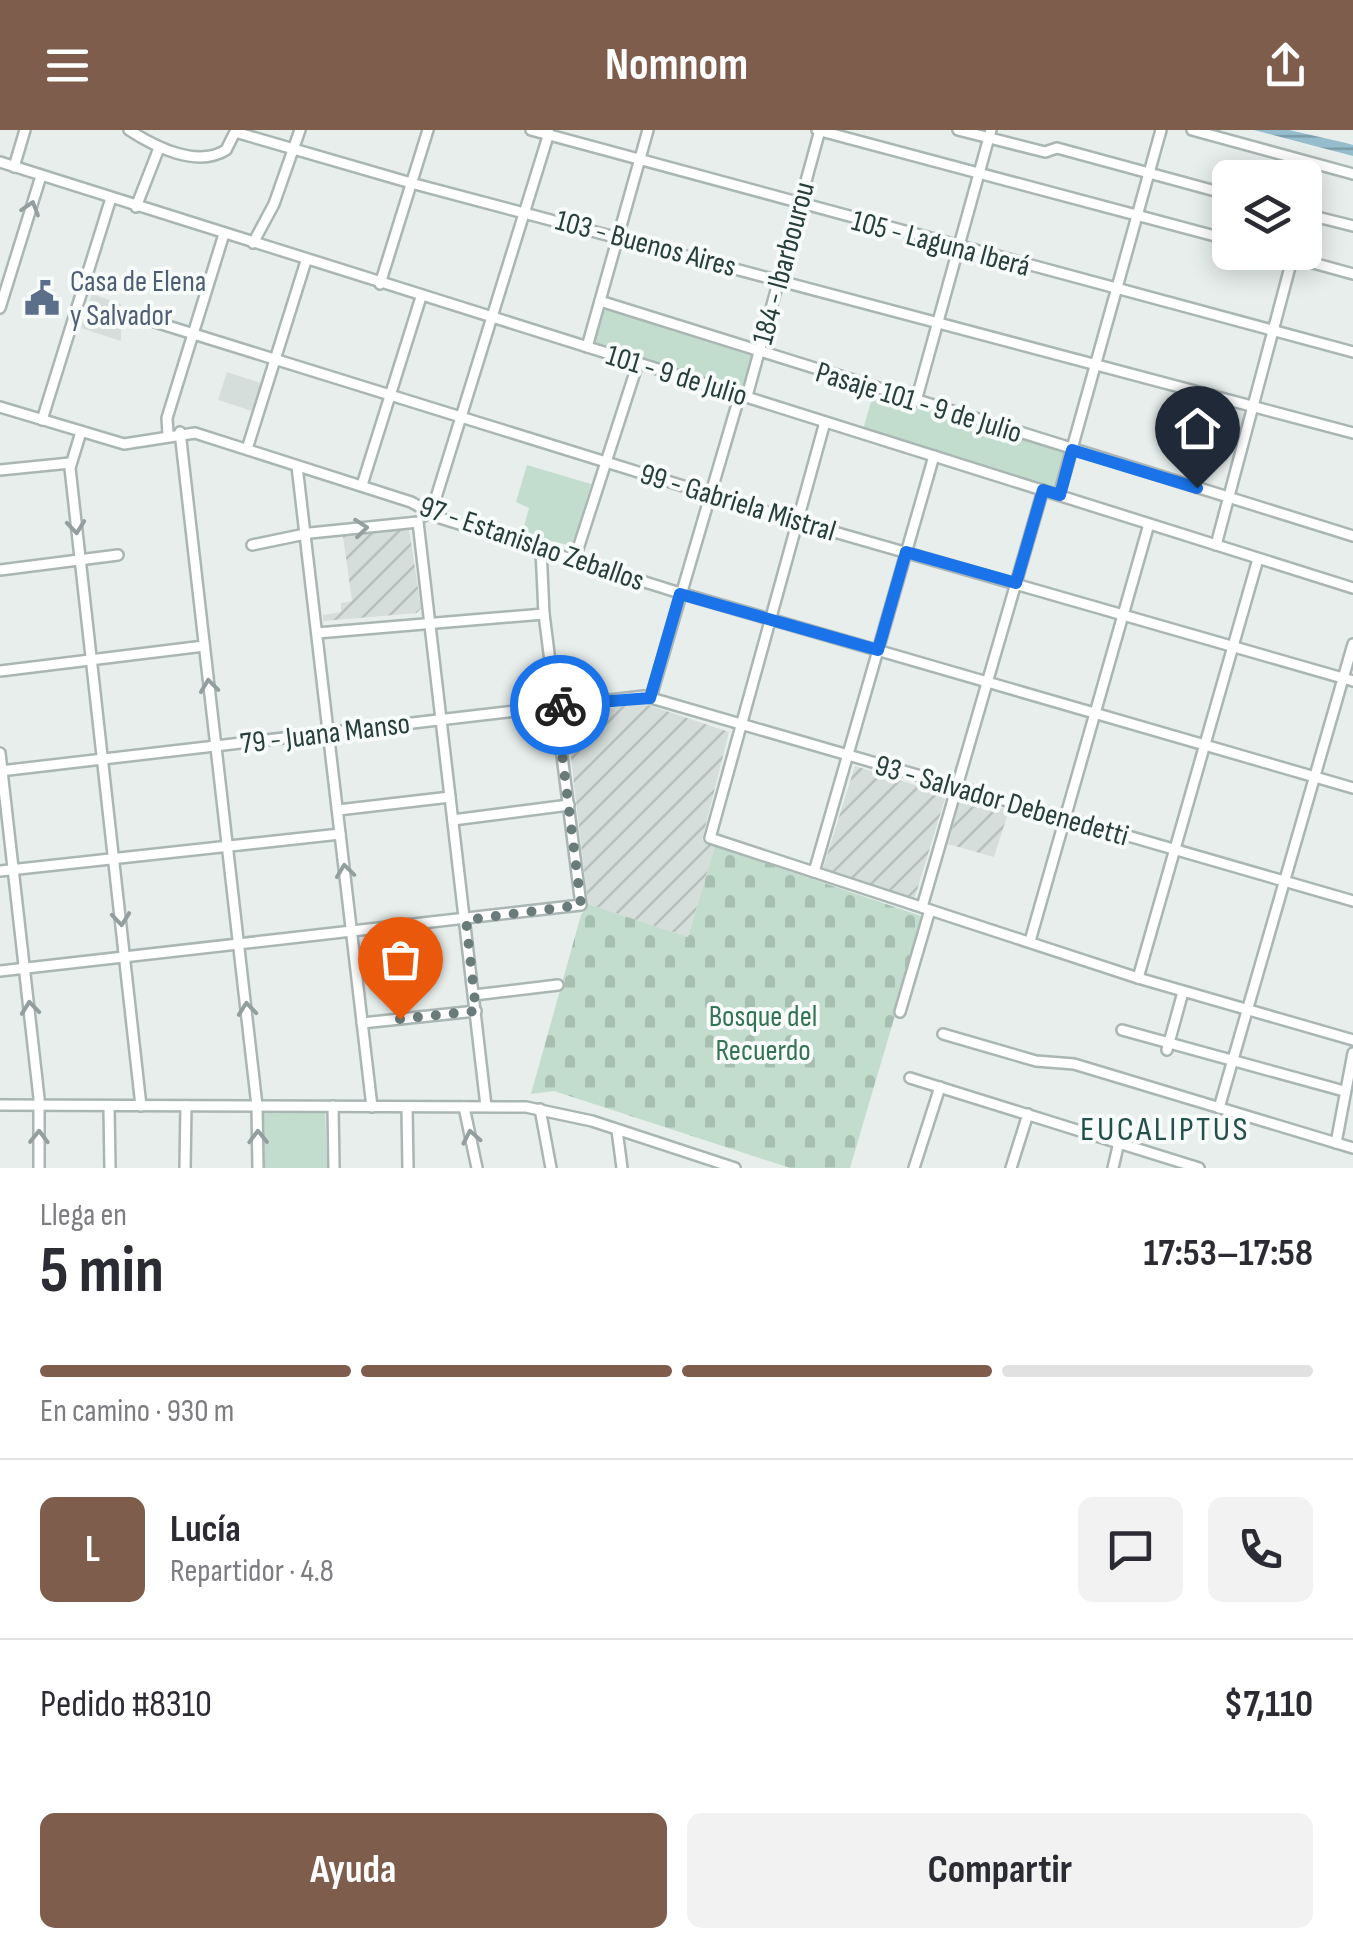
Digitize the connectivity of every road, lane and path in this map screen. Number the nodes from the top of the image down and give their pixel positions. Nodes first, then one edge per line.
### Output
1 (25, 130) edge
2 (130, 130) edge
3 (300, 130) edge
4 (428, 130) edge
5 (531, 130) edge
6 (648, 130) edge
7 (819, 130) edge
8 (958, 130) edge
9 (1160, 130) edge
10 (1192, 130) edge
11 (235, 131) edge
12 (549, 132) edge
13 (990, 134) edge
14 (160, 148) junction
15 (294, 151) junction
16 (1301, 160) edge
17 (639, 161) junction
18 (0, 162) edge
19 (14, 166) junction
20 (1322, 166) edge
21 (1147, 174) junction
22 (1353, 174) edge
23 (978, 175) junction
24 (42, 176) junction
25 (411, 183) junction
26 (1212, 190) edge
27 (111, 198) junction
28 (799, 206) junction
29 (136, 207) junction
30 (526, 210) junction
31 (1136, 214) junction
32 (1322, 217) edge
33 (1353, 226) edge
34 (224, 234) junction
35 (1212, 235) edge
36 (619, 236) junction
37 (253, 242) junction
38 (958, 248) junction
39 (306, 262) junction
40 (1322, 264) edge
41 (1289, 270) edge
42 (1353, 274) edge
43 (779, 280) junction
44 (380, 284) junction
45 (1115, 289) junction
46 (421, 297) junction
47 (600, 300) junction
48 (0, 308) edge
49 (126, 313) dead end
50 (492, 320) junction
51 (937, 322) junction
52 (1272, 331) junction
53 (194, 332) junction
54 (587, 347) junction
55 (759, 352) junction
56 (1353, 352) edge
57 (276, 359) junction
58 (638, 363) junction
59 (1095, 363) junction
60 (390, 394) junction
61 (743, 395) junction
62 (916, 401) junction
63 (1252, 404) junction
64 (0, 407) edge
65 (462, 416) junction
66 (42, 420) junction
67 (826, 422) junction
68 (81, 432) junction
69 (180, 432) junction
70 (1353, 432) edge
71 (168, 434) junction
72 (248, 449) junction
73 (1072, 450) junction
74 (934, 456) junction
75 (606, 461) junction
76 (70, 463) junction
77 (296, 466) junction
78 (0, 470) edge
79 (362, 485) junction
80 (1043, 490) junction
81 (708, 493) junction
82 (1060, 495) junction
83 (1228, 498) junction
84 (428, 512) junction
85 (796, 521) junction
86 (418, 522) junction
87 (1149, 524) junction
88 (306, 534) junction
89 (1353, 536) edge
90 (252, 544) dead end
91 (1216, 545) junction
92 (540, 549) junction
93 (906, 552) junction
94 (118, 556) dead end
95 (575, 558) junction
96 (1258, 559) junction
97 (80, 560) junction
98 (0, 570) edge
99 (1016, 583) junction
100 (1353, 588) edge
101 (680, 594) junction
102 (544, 614) junction
103 (1125, 614) junction
104 (769, 619) junction
105 (429, 624) junction
106 (317, 633) junction
107 (1353, 644) edge
108 (1234, 645) junction
109 (204, 646) junction
110 (878, 650) junction
111 (91, 660) junction
112 (0, 671) edge
113 (1348, 679) edge
114 (986, 683) junction
115 (650, 698) junction
116 (556, 706) junction
117 (1096, 714) junction
118 (440, 720) junction
119 (739, 725) junction
120 (328, 732) junction
121 (1207, 745) junction
122 (216, 746) junction
123 (0, 753) edge
124 (847, 756) junction
125 (103, 760) junction
126 (1, 771) edge
127 (1314, 777) junction
128 (956, 787) junction
129 (1353, 788) edge
130 (450, 796) junction
131 (569, 805) junction
132 (338, 810) junction
133 (1066, 819) junction
134 (453, 820) junction
135 (340, 834) junction
136 (228, 846) junction
137 (1176, 850) junction
138 (114, 860) junction
139 (15, 870) junction
140 (0, 871) edge
141 (814, 872) junction
142 (1283, 881) junction
143 (1353, 902) edge
144 (926, 909) junction
145 (466, 920) junction
146 (352, 933) junction
147 (1030, 941) junction
148 (240, 946) junction
149 (126, 958) junction
150 (26, 968) junction
151 (0, 971) edge
152 (1138, 978) junction
153 (558, 985) dead end
154 (1183, 992) junction
155 (474, 994) junction
156 (1248, 1010) junction
157 (476, 1011) junction
158 (900, 1012) dead end
159 (362, 1024) junction
160 (1122, 1030) dead end
161 (943, 1034) dead end
162 (1353, 1040) edge
163 (1168, 1047) junction
164 (1353, 1053) edge
165 (1234, 1059) junction
166 (910, 1078) dead end
167 (940, 1087) junction
168 (1344, 1092) junction
169 (0, 1105) edge
170 (39, 1105) junction
171 (110, 1106) junction
172 (142, 1106) junction
173 (186, 1106) junction
174 (257, 1106) junction
175 (333, 1106) junction
176 (486, 1106) junction
177 (372, 1107) junction
178 (464, 1107) junction
179 (407, 1108) junction
180 (1220, 1108) junction
181 (540, 1109) junction
182 (1028, 1114) junction
183 (618, 1130) junction
184 (1120, 1142) junction
185 (1336, 1143) junction
186 (1353, 1148) edge
187 (39, 1168) edge
188 (110, 1168) edge
189 (185, 1168) edge
190 (258, 1168) edge
191 (334, 1168) edge
192 (408, 1168) edge
193 (476, 1168) edge
194 (551, 1168) edge
195 (622, 1168) edge
196 (735, 1168) edge
197 (914, 1168) edge
198 (1010, 1168) edge
199 (1113, 1168) edge
200 (1199, 1168) edge

1 - 19 street
2 - 14 street, 103 - Buenos Aires
3 - 15 street
4 - 25 street
5 - 12 street, 105 - Laguna Iberá
6 - 17 street
7 - 23 street
7 - 28 street, 184 - Ibarbourou
8 - 13 street
9 - 21 street
10 - 16 street
11 - 14 street, 103 - Buenos Aires
11 - 15 street, 103 - Buenos Aires
12 - 17 street, 105 - Laguna Iberá
12 - 30 street
13 - 21 street
13 - 23 street
14 - 29 street
15 - 25 street, 103 - Buenos Aires
15 - 37 street
17 - 28 street, 105 - Laguna Iberá
17 - 36 street
18 - 19 street, 101 - 9 de Julio
19 - 24 street, 101 - 9 de Julio
20 - 22 street
21 - 26 street
21 - 31 street
23 - 31 street
23 - 38 street
24 - 27 street, 101 - 9 de Julio
48 -> 24 street
25 - 30 street, 103 - Buenos Aires
25 - 44 street
27 - 29 street, 101 - 9 de Julio
27 - 66 street
28 - 38 street, 105 - Laguna Iberá
28 - 43 street, 184 - Ibarbourou
29 - 34 street, 101 - 9 de Julio
30 - 36 street, 103 - Buenos Aires
30 - 50 street
31 - 35 street
31 - 45 street
32 - 33 street
34 - 37 street, 101 - 9 de Julio
34 - 53 street
36 - 43 street, 103 - Buenos Aires
36 - 47 street
37 - 39 street, 101 - 9 de Julio
38 - 45 street, 105 - Laguna Iberá
38 - 51 street
39 - 44 street, 101 - 9 de Julio
39 - 57 street
40 - 42 street
41 - 52 street
43 - 51 street, 103 - Buenos Aires
43 - 55 street, 184 - Ibarbourou
44 - 46 street, 101 - 9 de Julio
45 - 52 street, 105 - Laguna Iberá
45 - 59 street
46 - 50 street, 101 - 9 de Julio
46 - 60 street
47 - 54 street
47 - 55 street, Pasaje 101 - 9 de Julio
49 - 53 street, 99 - Gabriela Mistral
50 - 54 street, 101 - 9 de Julio
50 - 65 street
51 - 59 street, 103 - Buenos Aires
51 - 62 street
52 - 56 street, 105 - Laguna Iberá
52 - 63 street
53 - 57 street, 99 - Gabriela Mistral
53 - 71 street
54 - 58 street, 101 - 9 de Julio
55 - 61 street, 184 - Ibarbourou
55 - 62 street, Pasaje 101 - 9 de Julio
57 - 60 street, 99 - Gabriela Mistral
57 - 72 street
58 - 61 street, 101 - 9 de Julio
58 - 75 street
59 - 63 street, 103 - Buenos Aires
59 - 73 street
60 - 65 street, 99 - Gabriela Mistral
60 - 79 street
61 - 67 street, 101 - 9 de Julio
61 - 81 street, 184 - Ibarbourou
62 - 73 street, Pasaje 101 - 9 de Julio
63 - 70 street, 103 - Buenos Aires
63 - 83 street
64 - 66 street, 97 - Estanislao Zeballos
65 - 75 street, 99 - Gabriela Mistral
65 - 84 street
66 - 68 street, 97 - Estanislao Zeballos
67 - 74 street, 101 - 9 de Julio
67 - 85 street
68 - 71 street, 97 - Estanislao Zeballos
68 - 76 street
69 - 71 street, 97 - Estanislao Zeballos
69 - 72 street, 97 - Estanislao Zeballos
69 - 109 street
72 - 77 street, 97 - Estanislao Zeballos
73 - 82 street
73 - 83 street, Pasaje 101 - 9 de Julio
74 - 80 street, 101 - 9 de Julio
74 - 93 street
75 - 81 street, 99 - Gabriela Mistral
75 - 95 street
76 - 78 street
76 -> 97 street
77 - 79 street, 97 - Estanislao Zeballos
77 - 88 street
79 - 84 street, 97 - Estanislao Zeballos
80 - 82 street, 101 - 9 de Julio
80 - 99 street
81 - 85 street, 99 - Gabriela Mistral
81 - 101 street, 184 - Ibarbourou
82 - 87 street, 101 - 9 de Julio
83 - 89 street, Pasaje 101 - 9 de Julio
83 - 91 street
84 - 86 street
84 - 92 street, 97 - Estanislao Zeballos
85 - 93 street, 99 - Gabriela Mistral
85 - 104 street
88 -> 86 street
86 - 105 street
87 - 91 street, 101 - 9 de Julio
87 - 103 street
88 - 90 street
88 - 106 street
91 - 96 street, 101 - 9 de Julio
92 - 95 street, 97 - Estanislao Zeballos
92 - 102 street
93 - 99 street, 99 - Gabriela Mistral
93 - 110 street
94 - 97 street
95 - 101 street, 97 - Estanislao Zeballos
96 - 100 street, 101 - 9 de Julio
96 - 108 street
97 - 98 street
97 - 111 street
99 - 103 street, 99 - Gabriela Mistral
99 - 114 street
101 - 104 street, 97 - Estanislao Zeballos
101 - 115 street, 184 - Ibarbourou
102 - 105 street
102 - 116 street
103 - 108 street, 99 - Gabriela Mistral
103 - 117 street
104 - 110 street, 97 - Estanislao Zeballos
104 - 119 street
105 - 106 street
105 - 118 street
106 - 120 street
107 - 113 street
108 - 113 street, 99 - Gabriela Mistral
108 - 121 street
109 - 111 street
122 -> 109 street
110 - 114 street, 97 - Estanislao Zeballos
110 - 124 street
111 - 112 street
111 - 125 street
113 - 127 street
114 - 117 street, 97 - Estanislao Zeballos
114 - 128 street
115 - 116 street, 79 - Juana Manso
115 - 119 street, 93 - Salvador Debenedetti
116 - 118 street, 79 - Juana Manso
116 - 131 street
117 - 121 street, 97 - Estanislao Zeballos
117 - 133 street
118 - 120 street, 79 - Juana Manso
118 - 130 street
119 - 124 street, 93 - Salvador Debenedetti
119 - 141 street
120 - 122 street, 79 - Juana Manso
120 - 132 street
121 - 127 street, 97 - Estanislao Zeballos
121 - 137 street
122 - 125 street, 79 - Juana Manso
122 - 136 street
123 - 126 street
124 - 128 street, 93 - Salvador Debenedetti
124 - 141 street
125 - 126 street, 79 - Juana Manso
125 - 138 street
126 - 139 street
127 - 129 street, 97 - Estanislao Zeballos
127 - 142 street
128 - 133 street, 93 - Salvador Debenedetti
128 - 144 street
130 - 132 street
130 - 134 street
131 - 134 street
131 - 145 street
132 - 135 street
133 - 137 street, 93 - Salvador Debenedetti
133 - 147 street
134 - 145 street
135 - 136 street
146 -> 135 street
136 - 138 street
136 - 148 street
137 - 142 street, 93 - Salvador Debenedetti
137 - 152 street
138 - 139 street
138 -> 149 street
139 - 140 street
139 - 150 street
141 - 144 street
142 - 143 street, 93 - Salvador Debenedetti
142 - 156 street
144 - 147 street
144 - 158 street
145 - 146 street
145 - 155 street
146 - 148 street
146 - 159 street
147 - 152 street
148 - 149 street
174 -> 148 street
149 - 150 street
149 - 172 street
150 - 151 street
170 -> 150 street
152 - 154 street
153 - 155 street
154 - 156 street
154 - 163 street
155 - 157 street
156 - 162 street
156 - 165 street
157 - 159 street
157 - 176 street
159 - 177 street
160 - 163 street
161 - 180 street
163 - 165 street
164 - 168 street
165 - 168 street
165 - 180 street
166 - 167 street
167 - 182 street
167 - 197 street
168 - 185 street
169 - 170 street
170 - 171 street
187 -> 170 street
171 - 172 street
171 - 188 street
172 - 173 street
173 - 174 street
173 - 189 street
174 - 175 street
190 -> 174 street
175 - 177 street
175 - 191 street
176 - 178 street
176 - 181 street
177 - 179 street
178 - 179 street
193 -> 178 street
179 - 192 street
180 - 185 street
181 - 183 street
181 - 194 street
182 - 184 street
182 - 198 street
183 - 195 street
183 - 196 street
184 - 199 street
184 - 200 street
185 - 186 street

